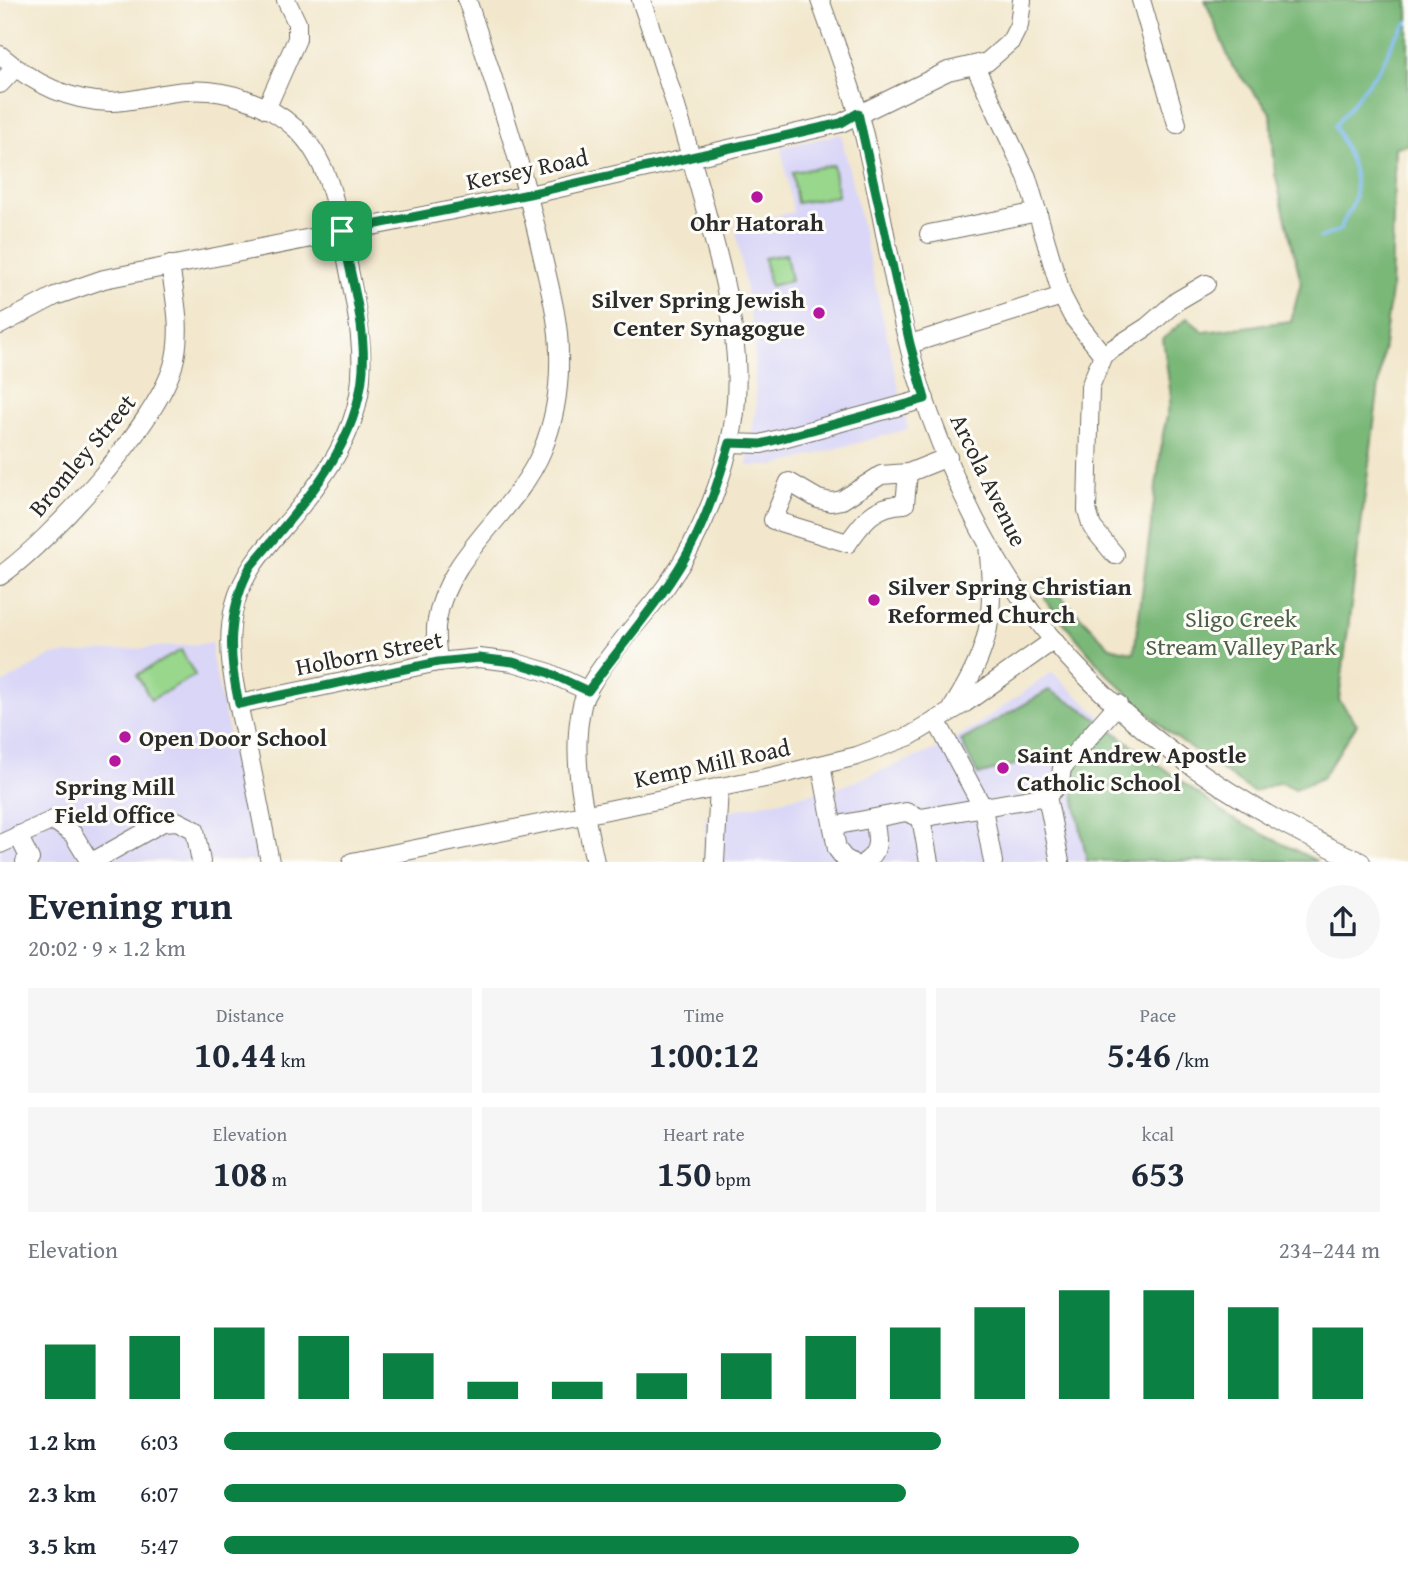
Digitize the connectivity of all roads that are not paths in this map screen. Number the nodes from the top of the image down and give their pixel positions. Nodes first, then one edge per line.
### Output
1 (286, 0) edge
2 (467, 0) edge
3 (641, 0) edge
4 (820, 0) edge
5 (1022, 0) edge
6 (1141, 0) edge
7 (0, 55) edge
8 (975, 66) junction
9 (15, 68) junction
10 (0, 84) edge
11 (266, 109) junction
12 (858, 113) junction
13 (1177, 124) dead end
14 (692, 159) junction
15 (529, 194) junction
16 (1038, 212) junction
17 (342, 231) junction
18 (929, 234) dead end
19 (170, 265) junction
20 (1206, 284) dead end
21 (1062, 296) junction
22 (0, 325) edge
23 (910, 344) junction
24 (1103, 355) junction
25 (925, 399) junction
26 (730, 443) junction
27 (948, 457) junction
28 (908, 473) junction
29 (987, 538) junction
30 (1115, 555) dead end
31 (0, 576) edge
32 (1054, 640) junction
33 (438, 662) junction
34 (588, 691) junction
35 (239, 704) junction
36 (1118, 704) junction
37 (943, 716) junction
38 (821, 765) junction
39 (719, 787) junction
40 (1047, 796) junction
41 (983, 808) junction
42 (585, 814) junction
43 (874, 818) junction
44 (920, 818) junction
45 (833, 826) junction
46 (18, 835) junction
47 (0, 844) edge
48 (25, 862) edge
49 (91, 862) edge
50 (201, 862) edge
51 (270, 862) edge
52 (352, 862) edge
53 (595, 862) edge
54 (715, 862) edge
55 (851, 862) edge
56 (865, 862) edge
57 (929, 862) edge
58 (993, 862) edge
59 (1060, 862) edge
60 (1361, 862) edge

1 - 11 street
2 - 15 street
3 - 14 street
4 - 12 street, Arcola Avenue
5 - 8 street, Kersey Road
6 - 13 street
7 - 9 street
8 - 12 street, Kersey Road
8 - 16 street
9 - 10 street
9 - 11 street
11 - 17 street
12 - 14 street, Kersey Road
12 - 23 street, Arcola Avenue
14 - 15 street, Kersey Road
14 - 26 street
15 - 17 street, Kersey Road
15 - 33 street
16 - 18 street
16 - 21 street
17 - 19 street, Kersey Road
17 - 35 street
19 - 22 street, Kersey Road
19 - 31 street, Bromley Street
20 - 24 street
21 - 23 street
21 - 24 street
23 - 25 street, Arcola Avenue
24 - 30 street
25 - 26 street
25 - 27 street, Arcola Avenue
26 - 34 street
27 - 28 street
27 - 29 street, Arcola Avenue
28 - 28 street
29 - 32 street, Arcola Avenue
29 - 37 street
32 - 36 street, Arcola Avenue
32 - 37 street, Kemp Mill Road
33 - 34 street, Holborn Street
33 - 35 street, Holborn Street
34 - 42 street
35 - 51 street
36 - 40 street
36 - 60 street, Arcola Avenue
37 - 38 street, Kemp Mill Road
37 - 41 street
38 - 39 street, Kemp Mill Road
38 - 45 street
39 - 42 street, Kemp Mill Road
39 - 54 street
40 - 41 street
40 - 59 street
41 - 44 street
41 - 58 street
42 - 52 street, Kemp Mill Road
42 - 53 street
43 - 44 street
43 - 45 street
43 - 56 street
44 - 57 street
45 - 55 street
46 - 47 street
46 - 48 street
46 - 49 street
49 - 50 street

